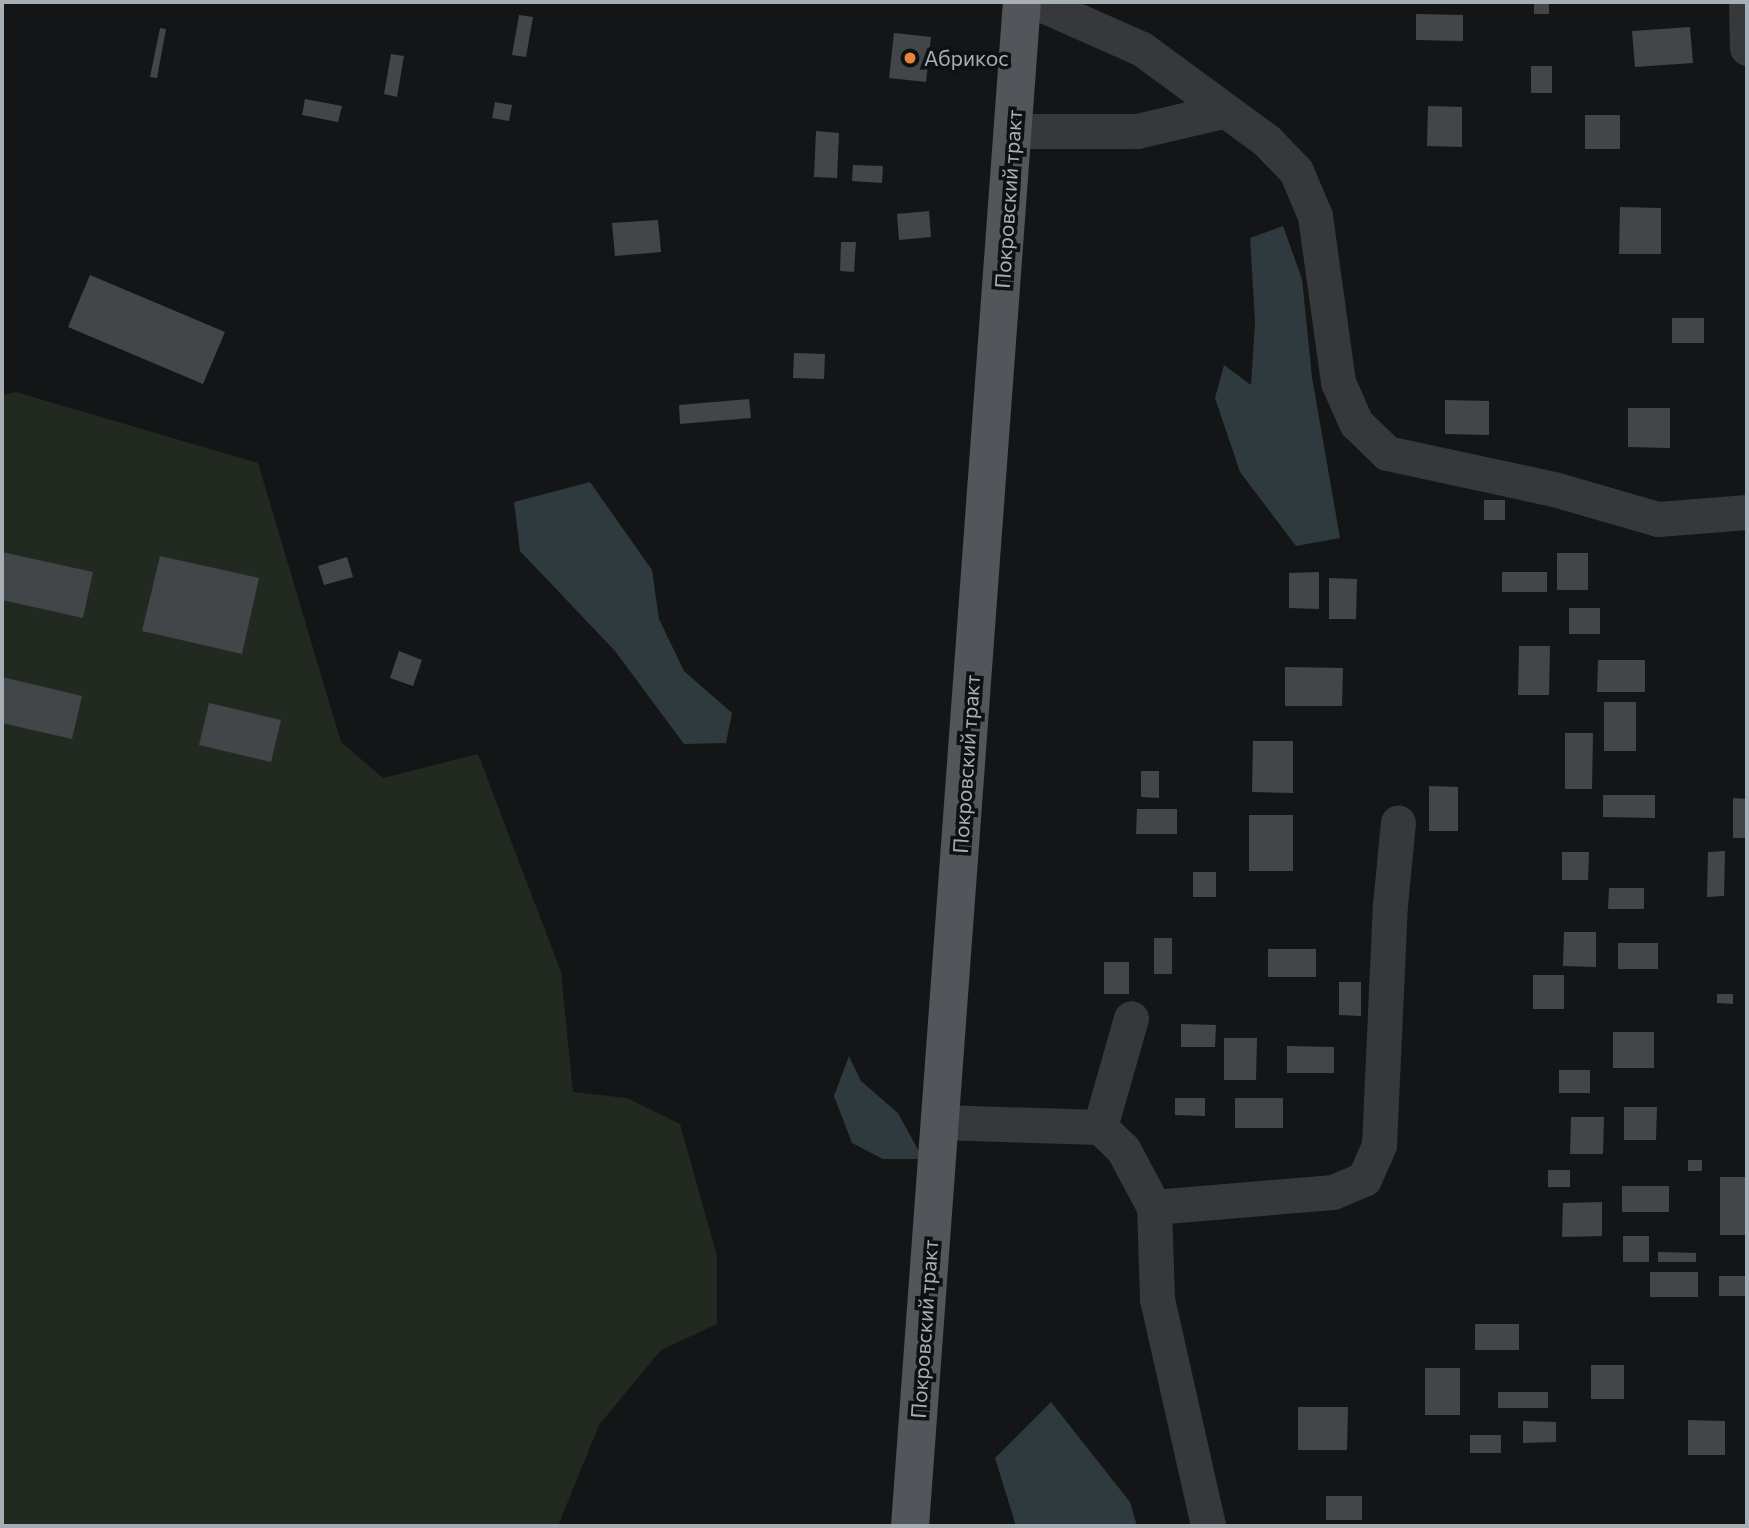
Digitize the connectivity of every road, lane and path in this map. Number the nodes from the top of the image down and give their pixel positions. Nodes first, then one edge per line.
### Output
1 (1022, 2) edge
2 (1037, 2) edge
3 (1746, 2) edge
4 (1747, 48) edge
5 (1222, 111) junction
6 (1014, 131) junction
7 (1747, 512) edge
8 (1398, 822) dead end
9 (1130, 1018) dead end
10 (940, 1122) junction
11 (1100, 1127) junction
12 (1154, 1208) junction
13 (909, 1526) edge
14 (1208, 1526) edge

1 - 6 main road, Покровский тракт
2 - 5 street
3 - 4 street
5 - 6 street
5 - 7 street
6 - 10 main road, Покровский тракт
8 - 12 street
9 - 11 street
10 - 11 street
10 - 13 main road, Покровский тракт
11 - 12 street
12 - 14 street

